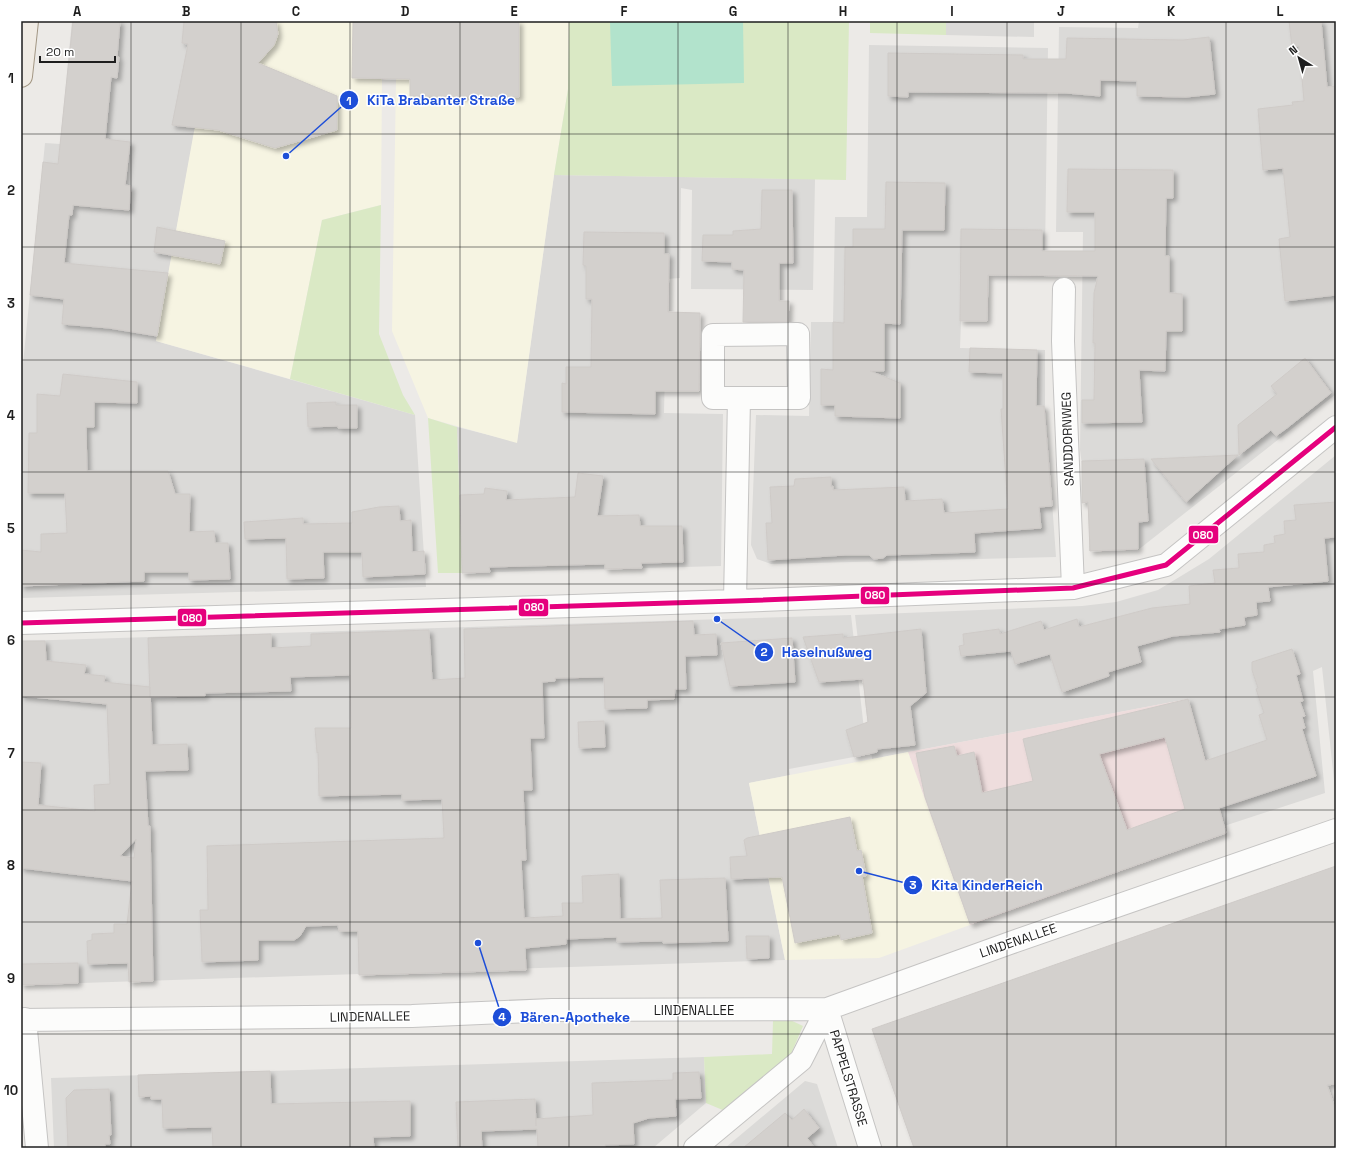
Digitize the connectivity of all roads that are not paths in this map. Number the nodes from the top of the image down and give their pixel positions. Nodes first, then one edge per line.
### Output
1 (27, 21) edge
2 (21, 76) edge
3 (1064, 289) dead end
4 (739, 398) junction
5 (1336, 427) edge
6 (1073, 588) junction
7 (734, 601) junction
8 (21, 623) edge
9 (1336, 830) edge
10 (827, 1009) junction
11 (23, 1019) edge
12 (37, 1148) edge
13 (695, 1148) edge
14 (870, 1148) edge

1 - 2 main road
3 - 6 street, SANDDORNWEG
4 - 4 street
4 - 7 street
5 - 6 street
6 - 7 street
7 - 8 street
9 - 10 street, LINDENALLEE
10 - 11 street, LINDENALLEE
10 - 13 street
10 - 14 street, PAPPELSTRASSE
11 - 12 street

